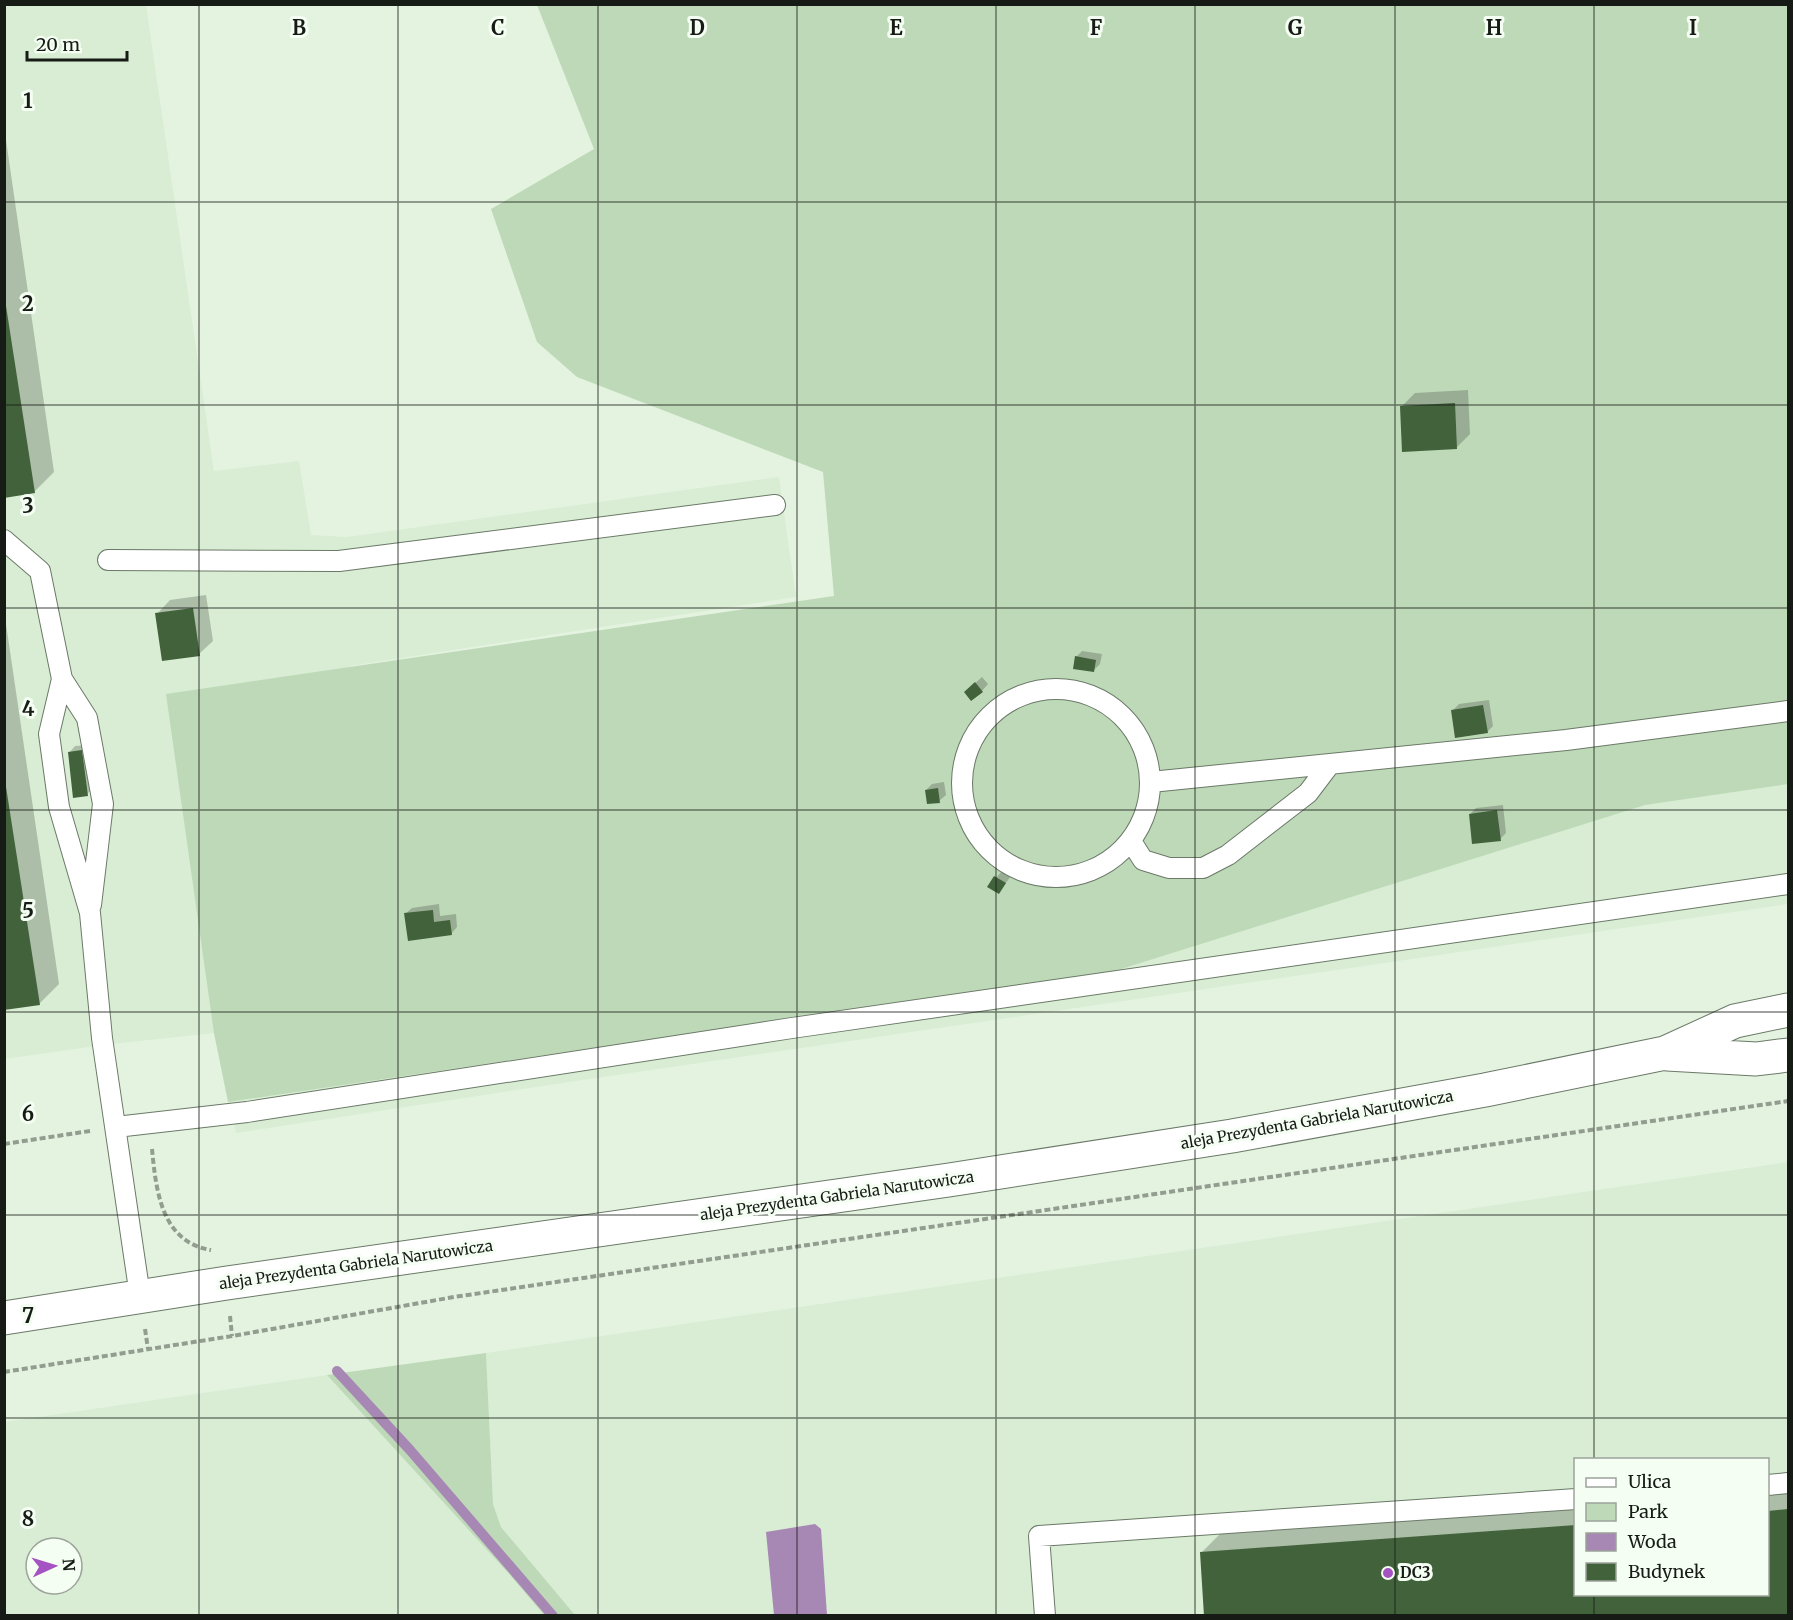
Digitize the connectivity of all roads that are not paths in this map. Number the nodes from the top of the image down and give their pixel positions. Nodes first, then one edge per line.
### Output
1 (776, 505) dead end
2 (4, 540) edge
3 (108, 560) dead end
4 (62, 679) junction
5 (1788, 711) edge
6 (1330, 764) junction
7 (1151, 782) junction
8 (1131, 841) junction
9 (1788, 884) edge
10 (90, 913) junction
11 (1788, 1010) edge
12 (1665, 1053) junction
13 (1788, 1055) edge
14 (116, 1127) junction
15 (140, 1296) junction
16 (4, 1318) edge
17 (1788, 1483) edge
18 (1769, 1485) edge
19 (1574, 1499) edge
20 (1045, 1616) edge

1 - 3 lane
2 - 4 lane
4 - 10 lane
4 - 10 lane
5 - 6 lane
6 - 7 lane
6 - 8 lane
7 - 8 lane
7 - 8 lane
9 - 14 lane
10 - 14 lane
11 - 12 street, aleja Prezydenta Gabriela Narutowicza
12 - 13 street, aleja Prezydenta Gabriela Narutowicza
12 - 15 street, aleja Prezydenta Gabriela Narutowicza
14 - 15 lane
15 - 16 street, aleja Prezydenta Gabriela Narutowicza
17 - 18 lane
19 - 20 lane

